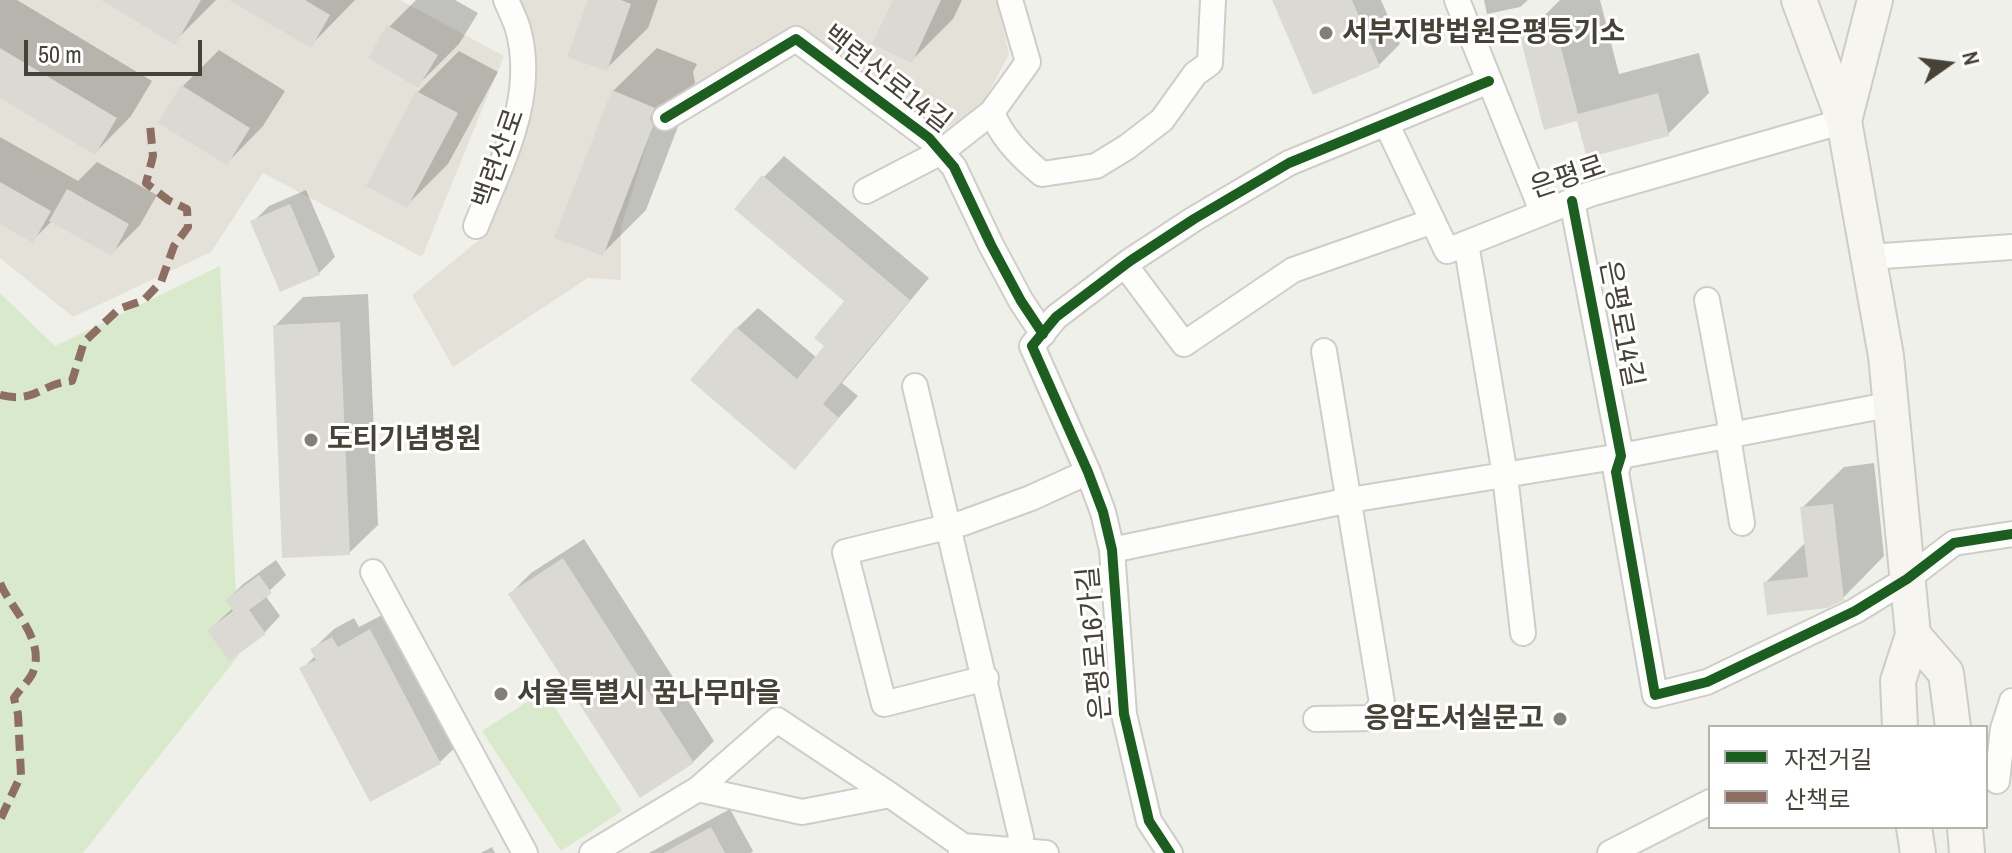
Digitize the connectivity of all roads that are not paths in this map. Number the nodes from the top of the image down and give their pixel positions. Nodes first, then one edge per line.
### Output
1 (506, 0) edge
2 (1010, 0) edge
3 (1213, 0) edge
4 (1457, 0) edge
5 (1799, 0) edge
6 (1875, 0) edge
7 (1489, 81) junction
8 (992, 112) junction
9 (665, 118) dead end
10 (1844, 121) junction
11 (1386, 123) junction
12 (941, 152) junction
13 (866, 191) dead end
14 (1572, 201) junction
15 (1542, 211) junction
16 (1433, 221) junction
17 (476, 226) dead end
18 (1466, 243) junction
19 (2012, 247) edge
20 (1869, 257) junction
21 (1125, 265) junction
22 (1707, 300) dead end
23 (1043, 334) junction
24 (1324, 351) dead end
25 (915, 386) dead end
26 (1893, 404) junction
27 (1728, 437) junction
28 (1621, 456) junction
29 (1088, 472) junction
30 (1505, 475) junction
31 (1350, 500) junction
32 (1742, 523) dead end
33 (949, 527) junction
34 (2012, 534) edge
35 (1112, 550) junction
36 (373, 572) dead end
37 (1907, 579) junction
38 (1523, 633) dead end
39 (1913, 635) junction
40 (986, 678) junction
41 (2012, 701) edge
42 (1316, 719) dead end
43 (1900, 725) edge
44 (1953, 725) edge
45 (1998, 781) edge
46 (698, 789) junction
47 (890, 795) junction
48 (1708, 803) edge
49 (1914, 829) edge
50 (1965, 829) edge
51 (962, 850) edge
52 (1020, 851) edge
53 (525, 853) edge
54 (592, 853) edge
55 (1046, 853) edge
56 (1170, 853) edge
57 (1610, 853) edge
58 (1918, 853) edge
59 (1967, 853) edge

1 - 17 street, 백련산로
2 - 8 street
3 - 8 street
4 - 7 street
5 - 10 main road
6 - 10 main road
7 - 11 street
7 - 15 street
8 - 12 street
9 - 12 street, 백련산로14길
10 - 14 street, 은평로
10 - 20 main road
11 - 16 street
11 - 21 street
12 - 13 street
12 - 23 street, 백련산로14길
14 - 15 street, 은평로
14 - 28 street, 은평로14길
15 - 18 street, 은평로
16 - 18 street
16 - 21 street
18 - 30 street
19 - 20 street
20 - 26 main road
21 - 23 street
22 - 27 street
23 - 29 street
24 - 31 street
25 - 33 street
26 - 27 street
26 - 37 main road
27 - 28 street
27 - 32 street
28 - 30 street
28 - 37 street
29 - 33 street
29 - 35 street, 은평로16가길
30 - 31 street
30 - 38 street
31 - 35 street
31 - 42 street
33 - 40 street
33 - 40 street
34 - 37 street
35 - 56 street, 은평로16가길
36 - 53 street
37 - 39 main road
39 - 43 main road
39 - 44 main road
40 - 52 street
41 - 45 street
46 - 47 street
46 - 47 street
46 - 54 street
47 - 51 street
48 - 57 street
49 - 58 main road
50 - 59 main road
51 - 52 street
52 - 55 street

